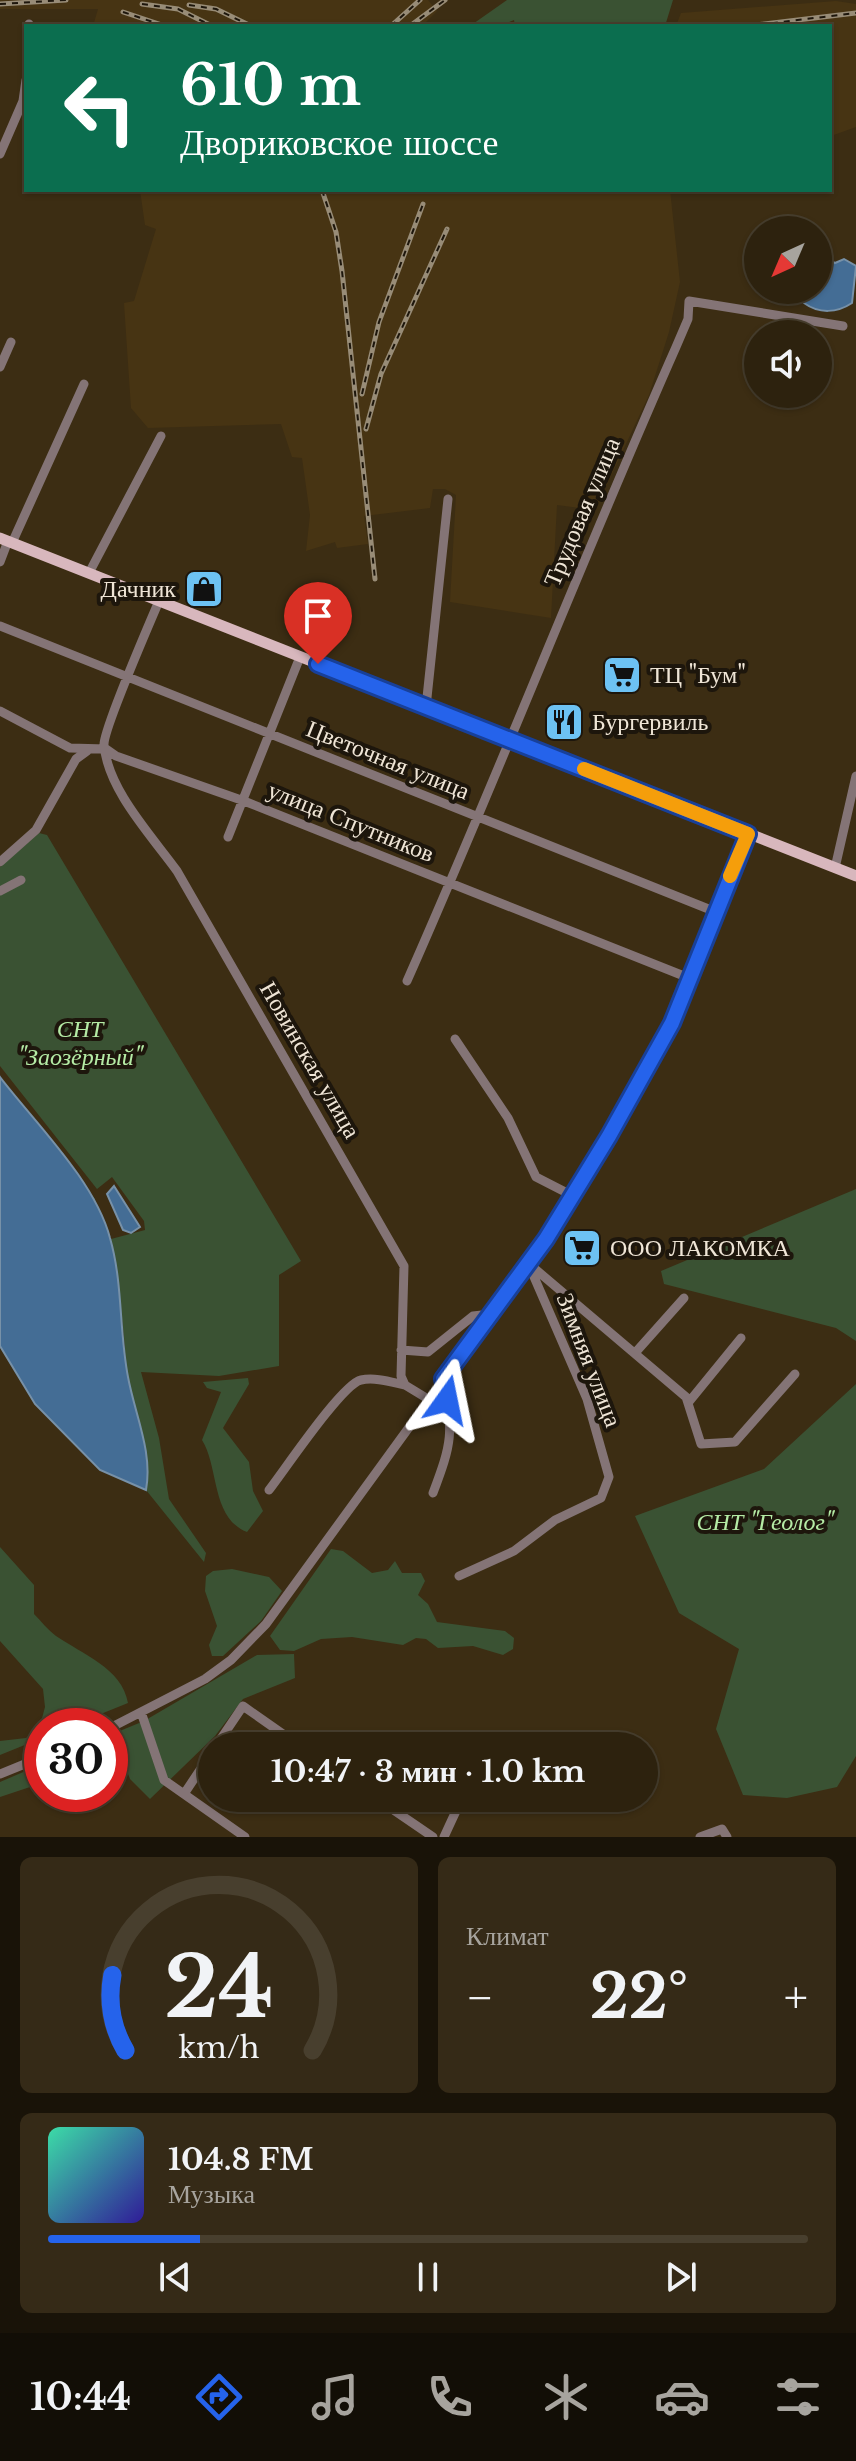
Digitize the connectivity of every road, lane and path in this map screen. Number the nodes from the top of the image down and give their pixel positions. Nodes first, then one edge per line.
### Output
1 (24, 94) edge
2 (0, 154) edge
3 (843, 326) dead end
4 (11, 342) dead end
5 (0, 367) edge
6 (84, 384) dead end
7 (161, 436) dead end
8 (448, 499) dead end
9 (7, 541) edge
10 (0, 562) edge
11 (89, 573) junction
12 (159, 601) junction
13 (0, 626) edge
14 (300, 657) junction
15 (129, 677) junction
16 (426, 707) junction
17 (0, 711) edge
18 (272, 733) junction
19 (510, 740) junction
20 (106, 749) junction
21 (87, 751) junction
22 (856, 776) edge
23 (244, 801) junction
24 (479, 819) junction
25 (748, 834) junction
26 (228, 837) dead end
27 (0, 862) edge
28 (835, 868) junction
29 (856, 876) edge
30 (21, 880) dead end
31 (451, 883) junction
32 (0, 891) edge
33 (716, 912) junction
34 (689, 978) junction
35 (407, 981) dead end
36 (455, 1039) dead end
37 (575, 1197) junction
38 (528, 1263) junction
39 (684, 1298) dead end
40 (491, 1314) junction
41 (741, 1338) dead end
42 (401, 1350) junction
43 (635, 1353) junction
44 (795, 1374) dead end
45 (443, 1379) junction
46 (405, 1385) junction
47 (428, 1399) junction
48 (688, 1403) junction
49 (269, 1490) dead end
50 (433, 1493) dead end
51 (459, 1576) dead end
52 (141, 1712) junction
53 (128, 1719) edge
54 (225, 1732) edge
55 (280, 1732) edge
56 (24, 1764) edge
57 (198, 1773) edge
58 (0, 1774) edge
59 (184, 1794) junction
60 (396, 1812) edge
61 (456, 1812) edge
62 (724, 1833) edge
63 (245, 1837) edge
64 (433, 1837) edge
65 (444, 1837) edge
66 (700, 1837) edge

1 - 2 street
3 - 19 street, Трудовая улица
4 - 5 street
6 - 9 street
7 - 11 street
8 - 16 street
9 - 10 street
9 - 11 main road
11 - 12 main road
12 - 14 main road
12 - 15 street
13 - 15 street, Цветочная улица
14 - 16 main road
14 - 18 street
15 - 18 street, Цветочная улица
15 - 20 street
16 - 19 main road
17 - 21 street
18 - 23 street
18 - 24 street, Цветочная улица
19 - 24 street, Трудовая улица
19 - 25 main road
20 - 21 street
20 - 23 street, улица Спутников
20 - 42 street, Новинская улица
21 - 27 street
22 - 28 street
23 - 26 street
23 - 31 street, улица Спутников
24 - 31 street, Трудовая улица
24 - 33 street, Цветочная улица
25 - 28 main road
25 - 33 street
28 - 29 main road
30 - 32 street
31 - 34 street, улица Спутников
31 - 35 street, Трудовая улица
33 - 34 street
34 - 37 street
36 - 37 street
37 - 38 street
38 - 40 street
38 - 43 street, Зимняя улица
38 - 51 street, Зимняя улица
39 - 43 street
40 - 42 street
40 - 45 street
41 - 48 street
42 - 46 street, Новинская улица
43 - 48 street, Зимняя улица
44 - 48 street, Зимняя улица
45 - 47 street
45 - 50 street
46 - 47 street
46 - 49 street
47 - 52 street
52 - 53 street
52 - 59 street
54 - 55 street
56 - 58 street
57 - 59 street
59 - 63 street
60 - 64 street
61 - 65 street
62 - 66 street

